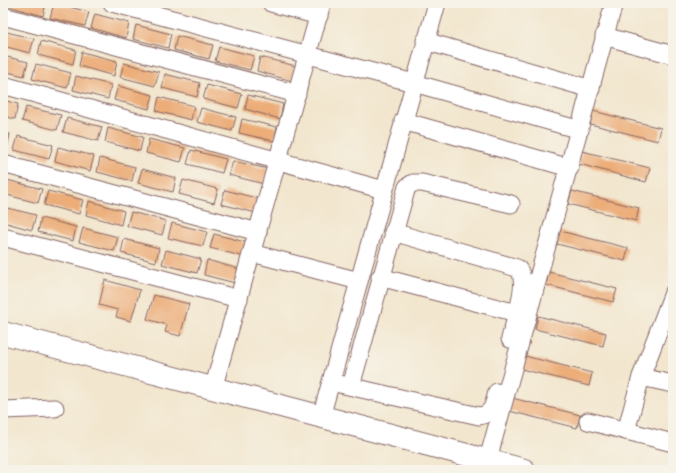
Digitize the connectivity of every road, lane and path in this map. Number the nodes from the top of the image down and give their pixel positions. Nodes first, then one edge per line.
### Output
1 (112, 3) edge
2 (270, 3) edge
3 (614, 3) edge
4 (434, 4) edge
5 (320, 10) edge
6 (3, 16) edge
7 (604, 36) junction
8 (425, 41) junction
9 (308, 55) junction
10 (673, 55) edge
11 (414, 83) junction
12 (3, 85) edge
13 (591, 89) junction
14 (297, 94) junction
15 (403, 121) junction
16 (580, 130) junction
17 (278, 161) junction
18 (3, 164) edge
19 (570, 168) junction
20 (384, 190) junction
21 (512, 204) dead end
22 (258, 232) junction
23 (393, 232) junction
24 (3, 237) edge
25 (252, 253) junction
26 (380, 277) junction
27 (359, 281) junction
28 (673, 293) edge
29 (239, 299) junction
30 (517, 313) junction
31 (3, 333) edge
32 (641, 377) junction
33 (331, 382) junction
34 (673, 384) edge
35 (351, 386) junction
36 (214, 389) junction
37 (55, 408) dead end
38 (3, 410) edge
39 (322, 417) junction
40 (588, 421) dead end
41 (626, 431) junction
42 (673, 443) edge
43 (487, 466) edge
44 (524, 470) edge

1 - 9 street
2 - 5 street
3 - 7 street
4 - 8 street
5 - 9 street
6 - 14 street
7 - 10 street
7 - 13 street
8 - 11 street
8 - 13 street
9 - 11 street
9 - 14 street
11 - 15 street
11 - 16 street
12 - 17 street
13 - 16 street
14 - 17 street
15 - 19 street
15 - 20 street
16 - 19 street
17 - 20 street
17 - 22 street
18 - 22 street
19 - 43 street
20 - 27 street
21 - 23 street
22 - 25 street
23 - 26 street
23 - 30 street
24 - 29 street
25 - 27 street
25 - 29 street
26 - 30 street
26 - 35 street
27 - 33 street
28 - 32 street
29 - 36 street
30 - 35 street
31 - 36 highway
32 - 34 street
32 - 41 street
33 - 35 street
33 - 39 street
36 - 39 highway
37 - 38 street
39 - 43 highway
40 - 41 street
41 - 42 street
43 - 44 highway

